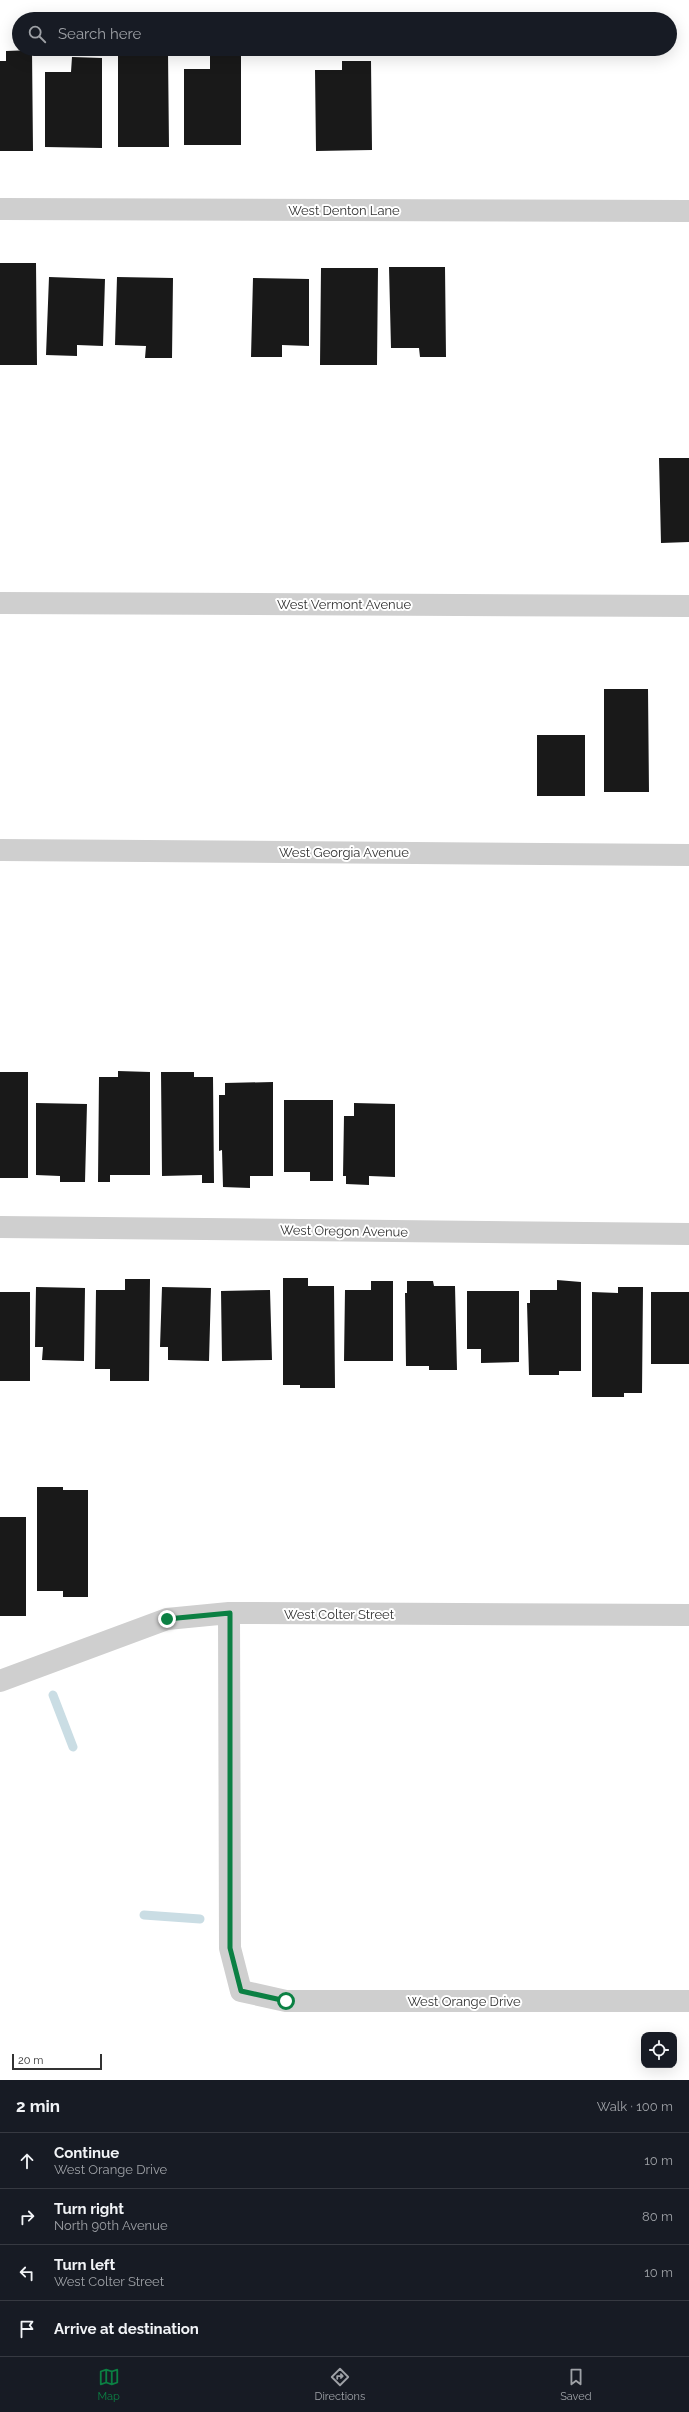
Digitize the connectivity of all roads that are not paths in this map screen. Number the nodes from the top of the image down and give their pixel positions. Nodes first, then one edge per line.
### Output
1 (0, 209) edge
2 (689, 211) edge
3 (0, 603) edge
4 (689, 606) edge
5 (0, 850) edge
6 (689, 855) edge
7 (0, 1227) edge
8 (689, 1234) edge
9 (230, 1613) junction
10 (689, 1615) edge
11 (0, 1681) edge
12 (689, 2001) edge

1 - 2 street, West Denton Lane
3 - 4 street, West Vermont Avenue
5 - 6 street, West Georgia Avenue
7 - 8 street, West Oregon Avenue
9 - 10 street, West Colter Street
9 - 11 street, West Colter Street
9 - 12 street, West Orange Drive

